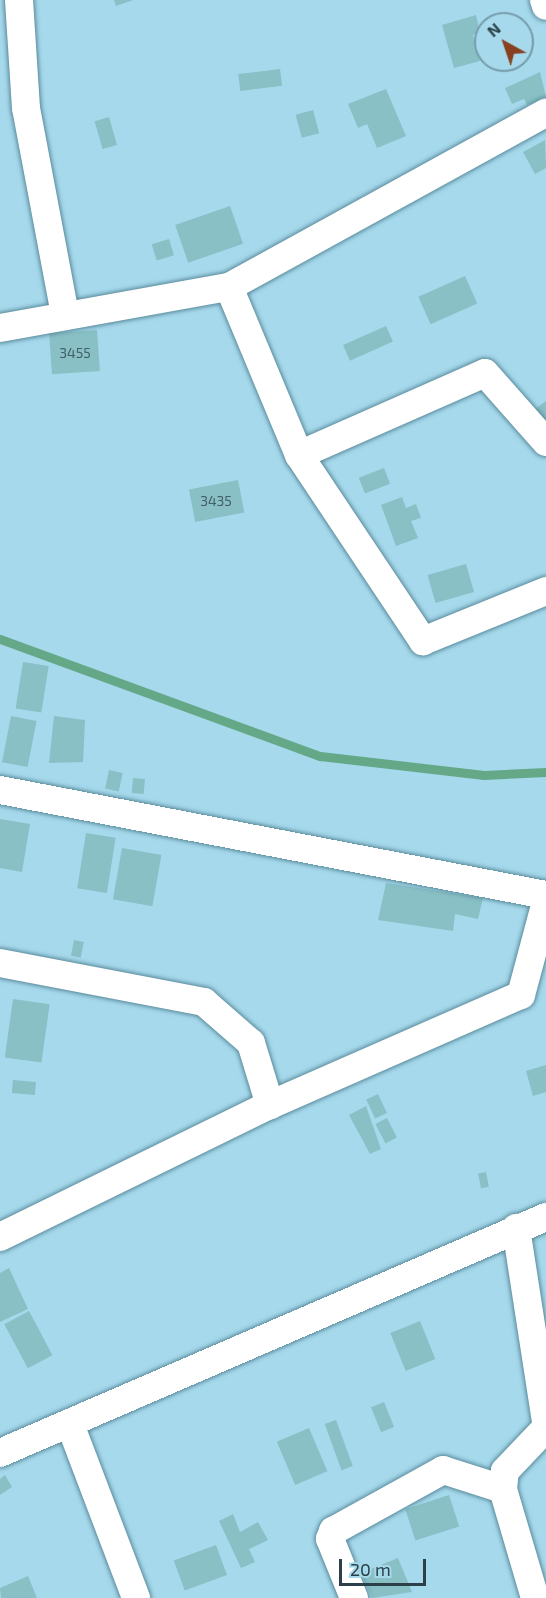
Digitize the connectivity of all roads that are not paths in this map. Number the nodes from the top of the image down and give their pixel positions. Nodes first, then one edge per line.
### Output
1 (19, 0) edge
2 (544, 0) edge
3 (546, 6) edge
4 (546, 113) edge
5 (229, 287) junction
6 (65, 315) junction
7 (0, 328) edge
8 (546, 442) edge
9 (299, 455) junction
10 (546, 591) edge
11 (0, 790) edge
12 (546, 895) edge
13 (546, 902) edge
14 (0, 963) edge
15 (270, 1105) junction
16 (546, 1217) edge
17 (516, 1228) junction
18 (0, 1237) edge
19 (546, 1422) edge
20 (70, 1424) junction
21 (546, 1428) edge
22 (0, 1453) edge
23 (503, 1489) junction
24 (136, 1598) edge
25 (354, 1598) edge
26 (535, 1598) edge

1 - 6 street
2 - 3 street
4 - 5 street
5 - 6 street
5 - 9 street
6 - 7 street
8 - 9 street
9 - 10 street
11 - 12 street
13 - 15 street
14 - 15 street
15 - 18 street
16 - 17 street
17 - 19 street
17 - 20 street
20 - 22 street
20 - 24 street
21 - 23 street
23 - 25 street
23 - 26 street

